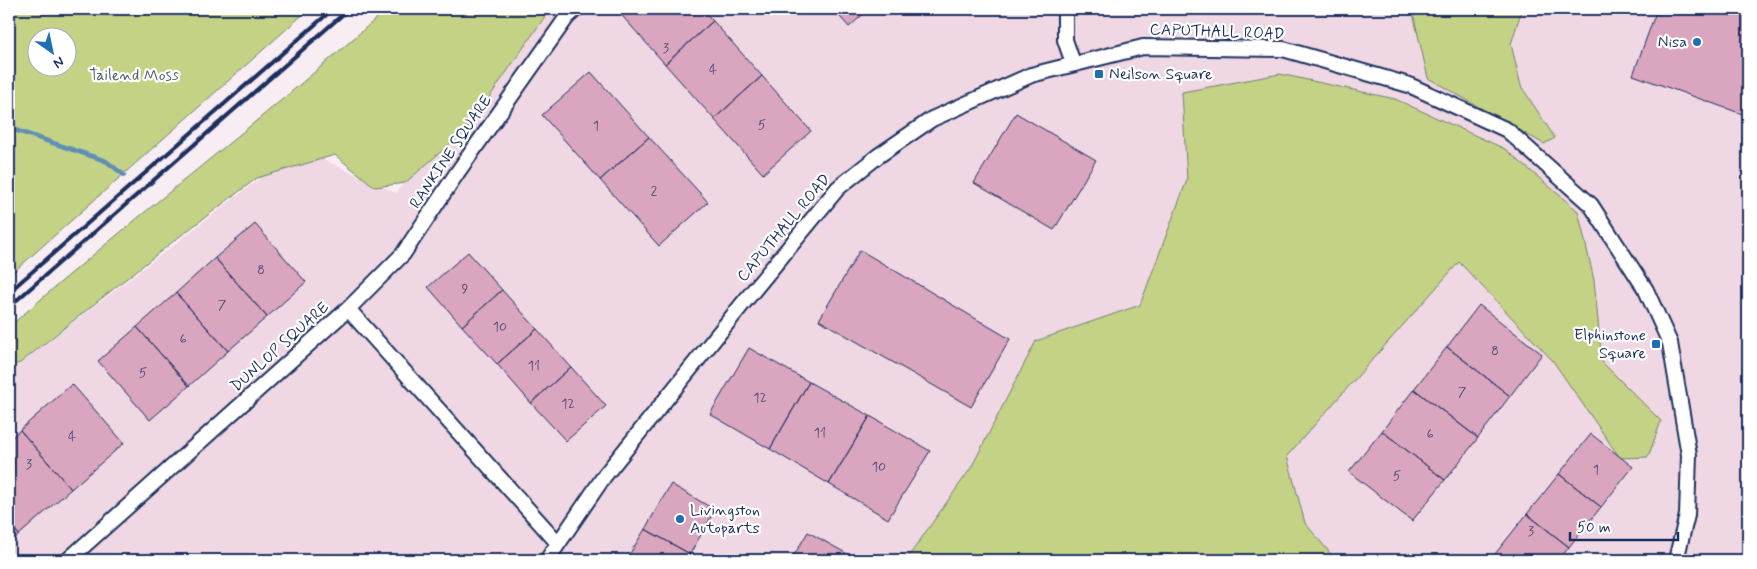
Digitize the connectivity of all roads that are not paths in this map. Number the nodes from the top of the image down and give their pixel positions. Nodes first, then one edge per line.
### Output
1 (576, 9) edge
2 (1066, 9) edge
3 (1073, 63) junction
4 (348, 309) junction
5 (558, 543) junction
6 (68, 560) edge
7 (547, 560) edge
8 (1676, 560) edge

1 - 4 street, RANKINE SQUARE
2 - 3 street
3 - 5 street, CAPUTHALL ROAD
3 - 8 street, CAPUTHALL ROAD
4 - 5 street, DUNLOP SQUARE
4 - 6 street, DUNLOP SQUARE
5 - 7 street, CAPUTHALL ROAD

